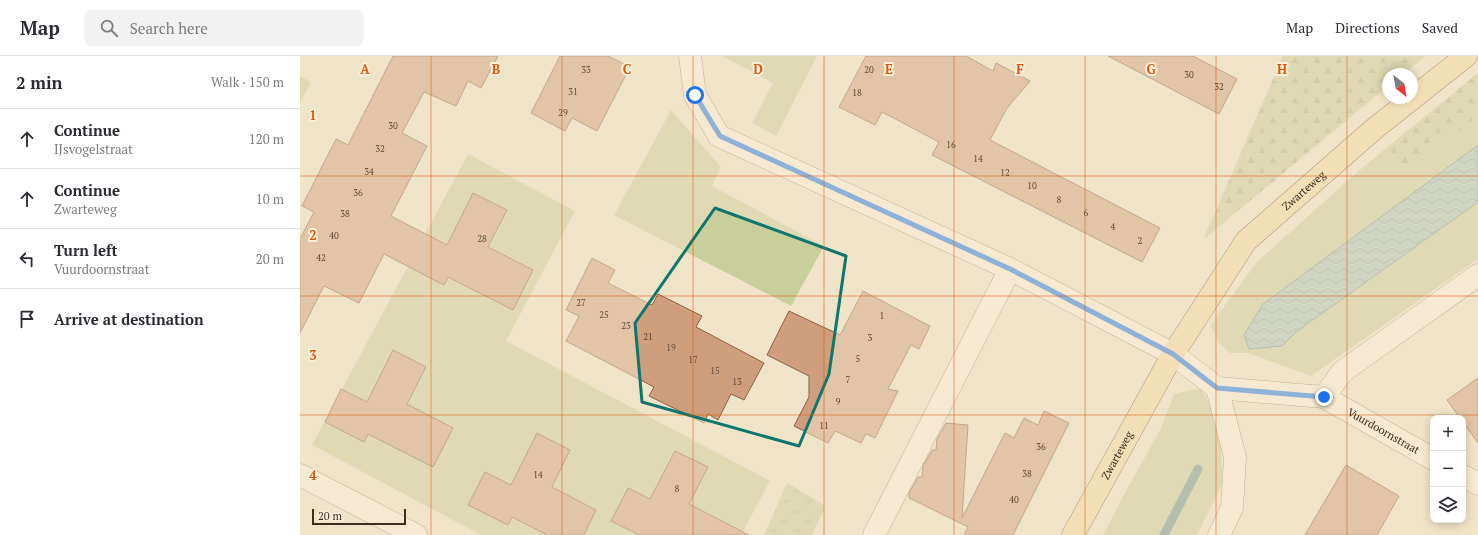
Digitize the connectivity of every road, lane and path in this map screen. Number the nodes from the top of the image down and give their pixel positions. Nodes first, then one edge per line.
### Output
1 (690, 56) edge
2 (1466, 56) edge
3 (1010, 269) junction
4 (1478, 275) edge
5 (1173, 354) junction
6 (1217, 388) junction
7 (1324, 397) junction
8 (1430, 457) edge
9 (300, 475) edge
10 (1466, 478) edge
11 (1478, 484) edge
12 (414, 535) edge
13 (874, 535) edge
14 (1073, 535) edge
15 (1219, 535) edge

1 - 3 street
2 - 5 main road, Zwarteweg
3 - 5 street
3 - 13 street
4 - 7 street
5 - 6 street
5 - 14 main road, Zwarteweg
6 - 7 street, Vuurdoornstraat
6 - 15 street
7 - 8 street, Vuurdoornstraat
9 - 12 street
10 - 11 street

